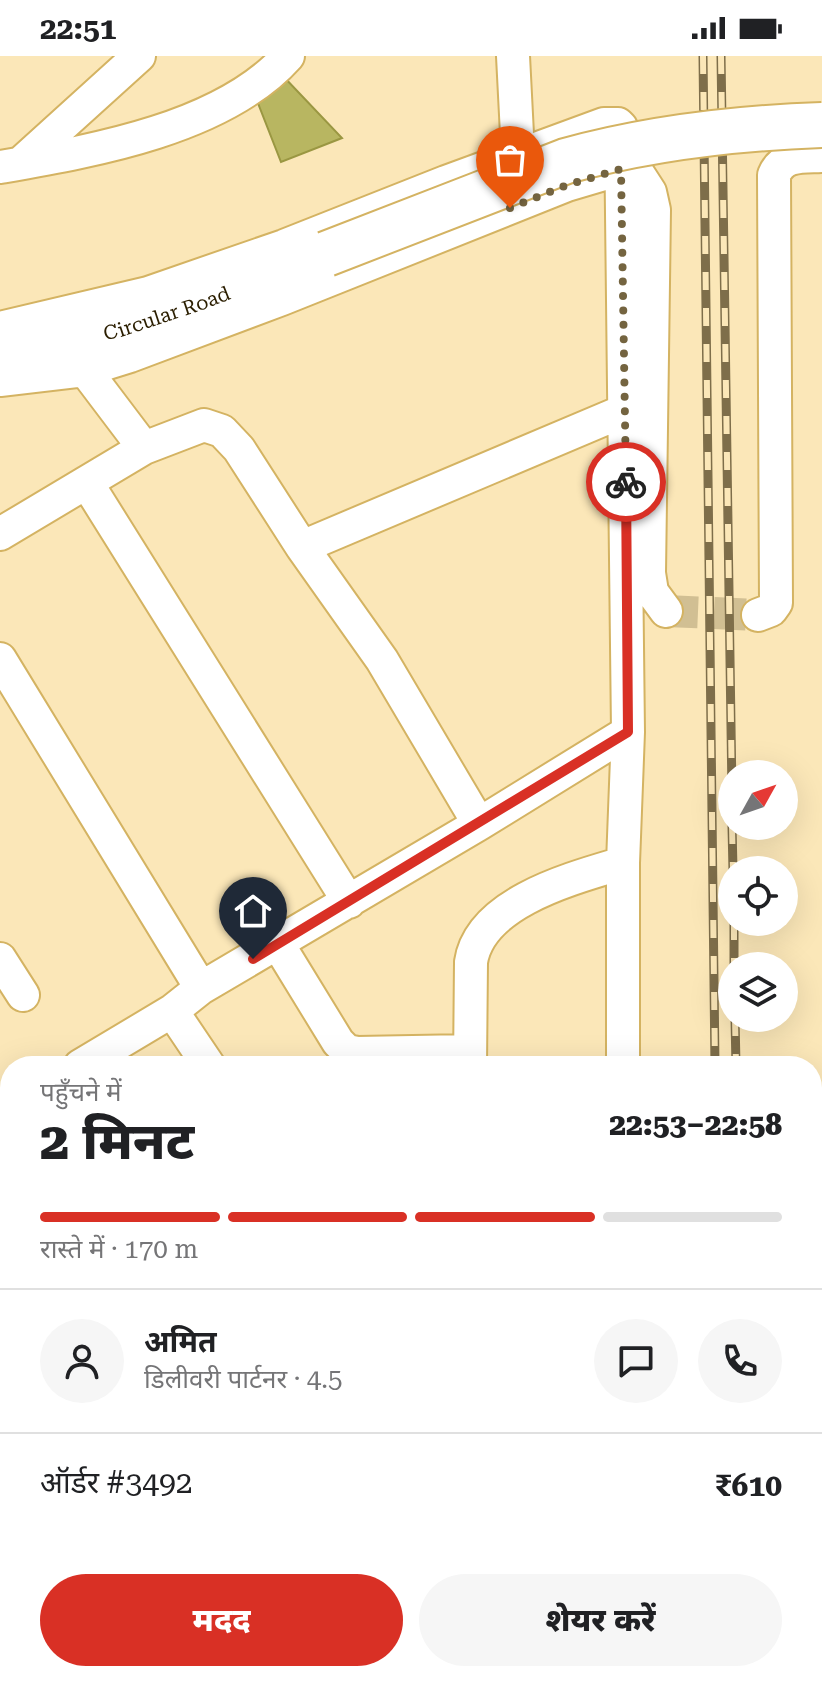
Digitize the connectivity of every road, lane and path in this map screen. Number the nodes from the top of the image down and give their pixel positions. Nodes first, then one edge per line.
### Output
1 (139, 56) edge
2 (288, 56) edge
3 (513, 56) edge
4 (822, 125) edge
5 (518, 154) junction
6 (822, 156) edge
7 (10, 165) edge
8 (621, 169) junction
9 (0, 328) edge
10 (0, 355) edge
11 (85, 370) junction
12 (0, 380) edge
13 (626, 410) junction
14 (144, 448) junction
15 (87, 483) junction
16 (0, 534) edge
17 (302, 547) junction
18 (666, 611) dead end
19 (758, 615) dead end
20 (0, 659) edge
21 (628, 732) junction
22 (479, 824) junction
23 (623, 863) junction
24 (349, 902) junction
25 (278, 944) junction
26 (0, 959) edge
27 (201, 988) junction
28 (23, 995) dead end
29 (172, 1011) junction
30 (97, 1056) edge
31 (202, 1056) edge
32 (343, 1056) edge
33 (350, 1056) edge
34 (424, 1056) edge
35 (469, 1056) edge
36 (623, 1056) edge

1 - 7 street
2 - 7 street
3 - 5 street
4 - 10 main road, Circular Road, bridge
5 - 8 street
5 - 9 street
6 - 19 street
8 - 11 street
8 - 13 street
8 - 18 street
11 - 12 street
11 - 14 street
13 - 17 street
13 - 21 street
14 - 15 street
14 - 17 street
15 - 16 street
15 - 24 street
17 - 22 street
20 - 27 street
21 - 22 street
21 - 23 street
22 - 24 street
23 - 35 street
23 - 36 street
24 - 25 street
25 - 27 street
25 - 32 street
26 - 28 street
27 - 29 street
29 - 30 street
29 - 31 street
33 - 34 street

